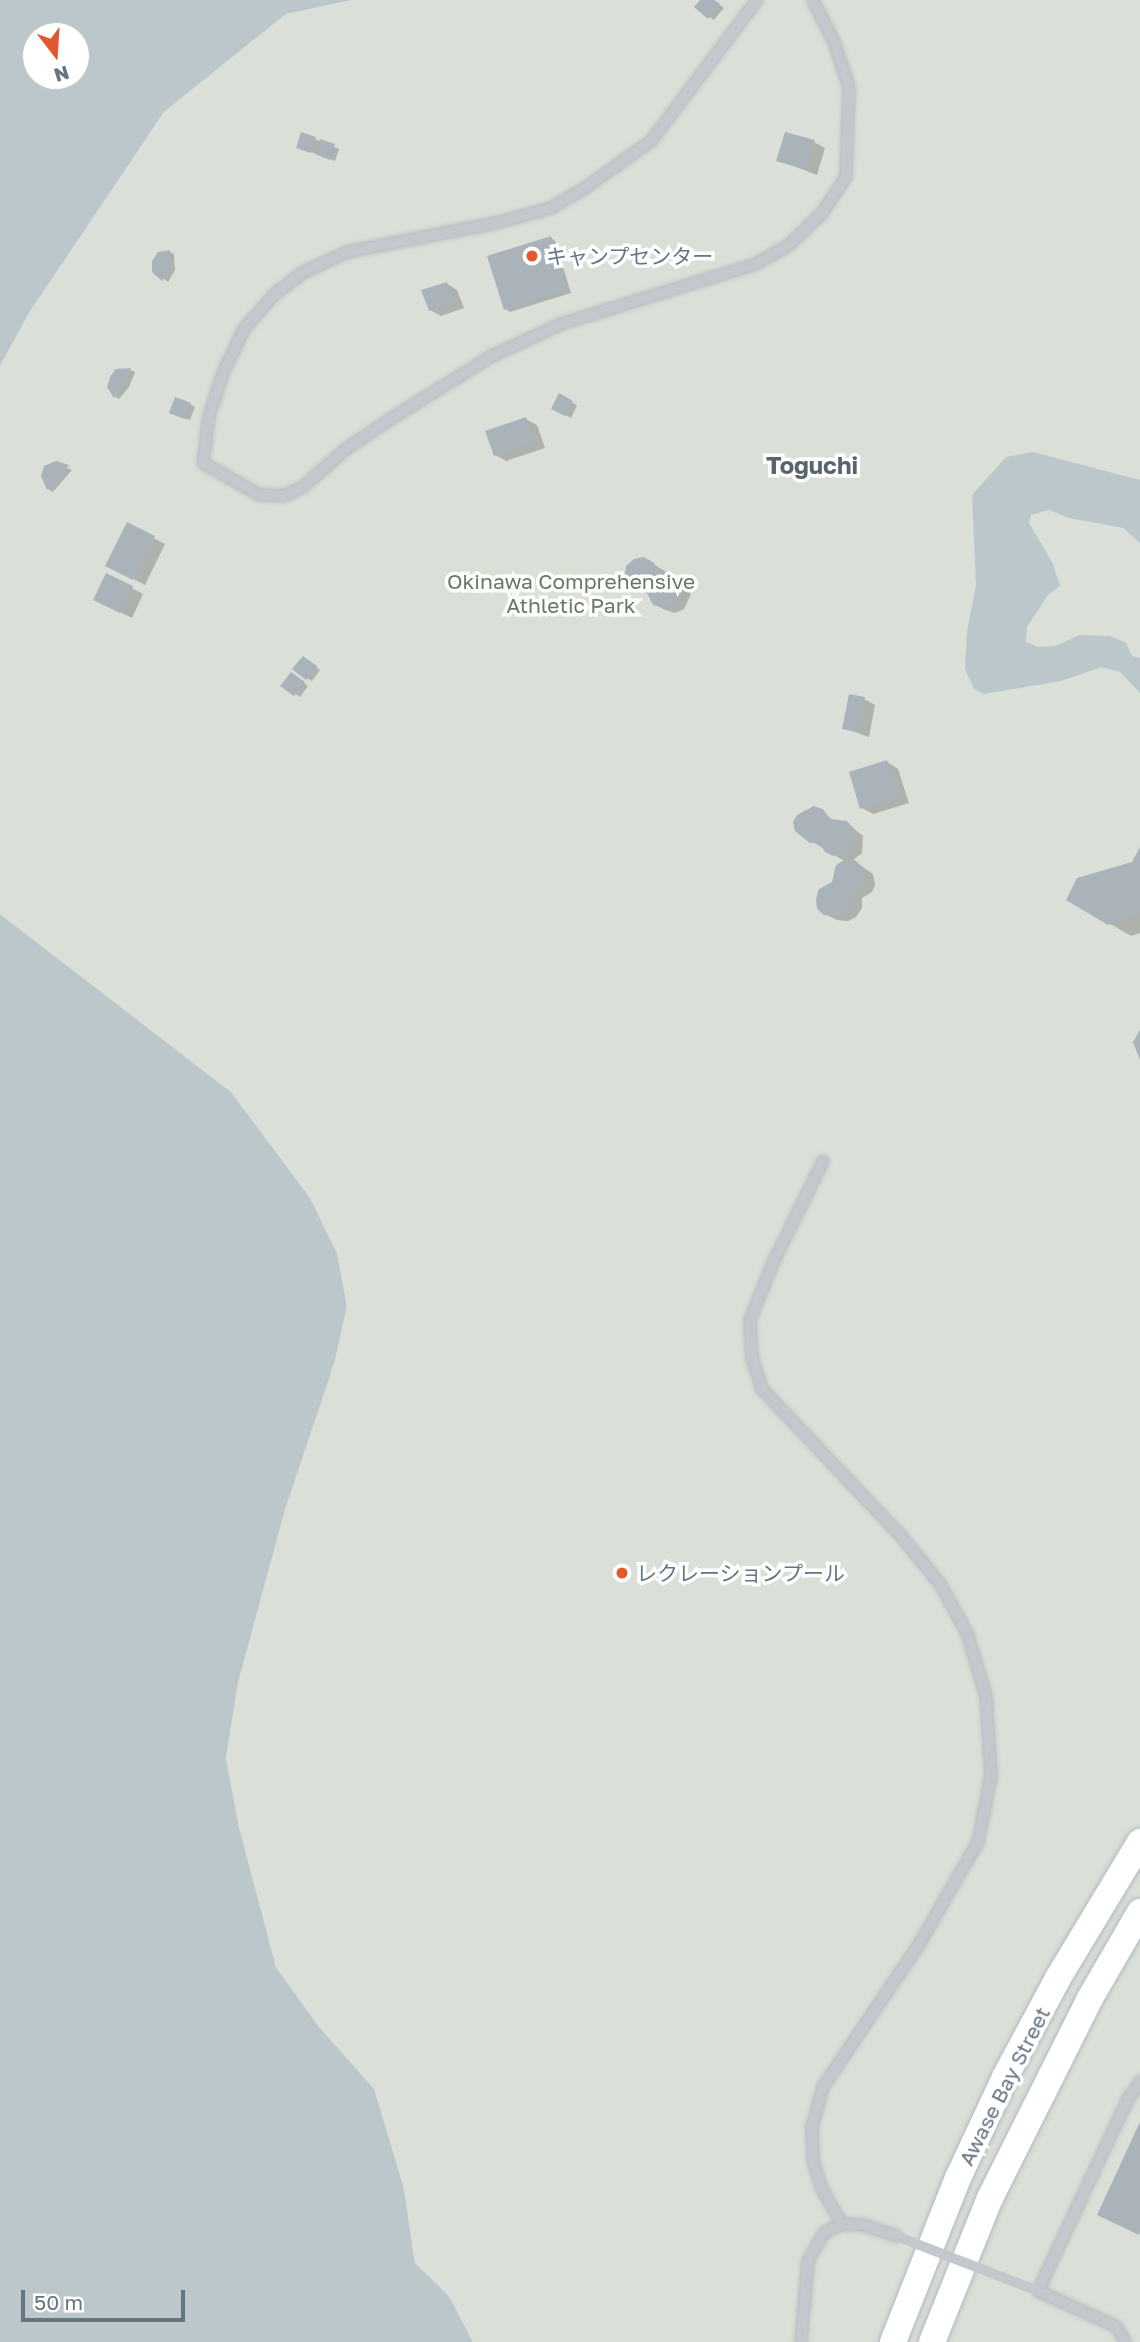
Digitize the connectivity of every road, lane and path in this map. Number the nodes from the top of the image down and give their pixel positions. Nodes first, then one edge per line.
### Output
1 (757, 0) edge
2 (813, 0) edge
3 (823, 1161) dead end
4 (1140, 1842) edge
5 (1140, 1912) edge
6 (1140, 2082) edge
7 (842, 2224) junction
8 (1038, 2291) junction
9 (801, 2342) edge
10 (893, 2342) edge
11 (932, 2342) edge
12 (1125, 2342) edge

1 - 2 lane
3 - 7 lane
4 - 10 main road, Awase Bay Street
5 - 11 main road, Awase Bay Street
6 - 8 lane
7 - 8 lane, bridge
7 - 9 lane
8 - 12 lane

